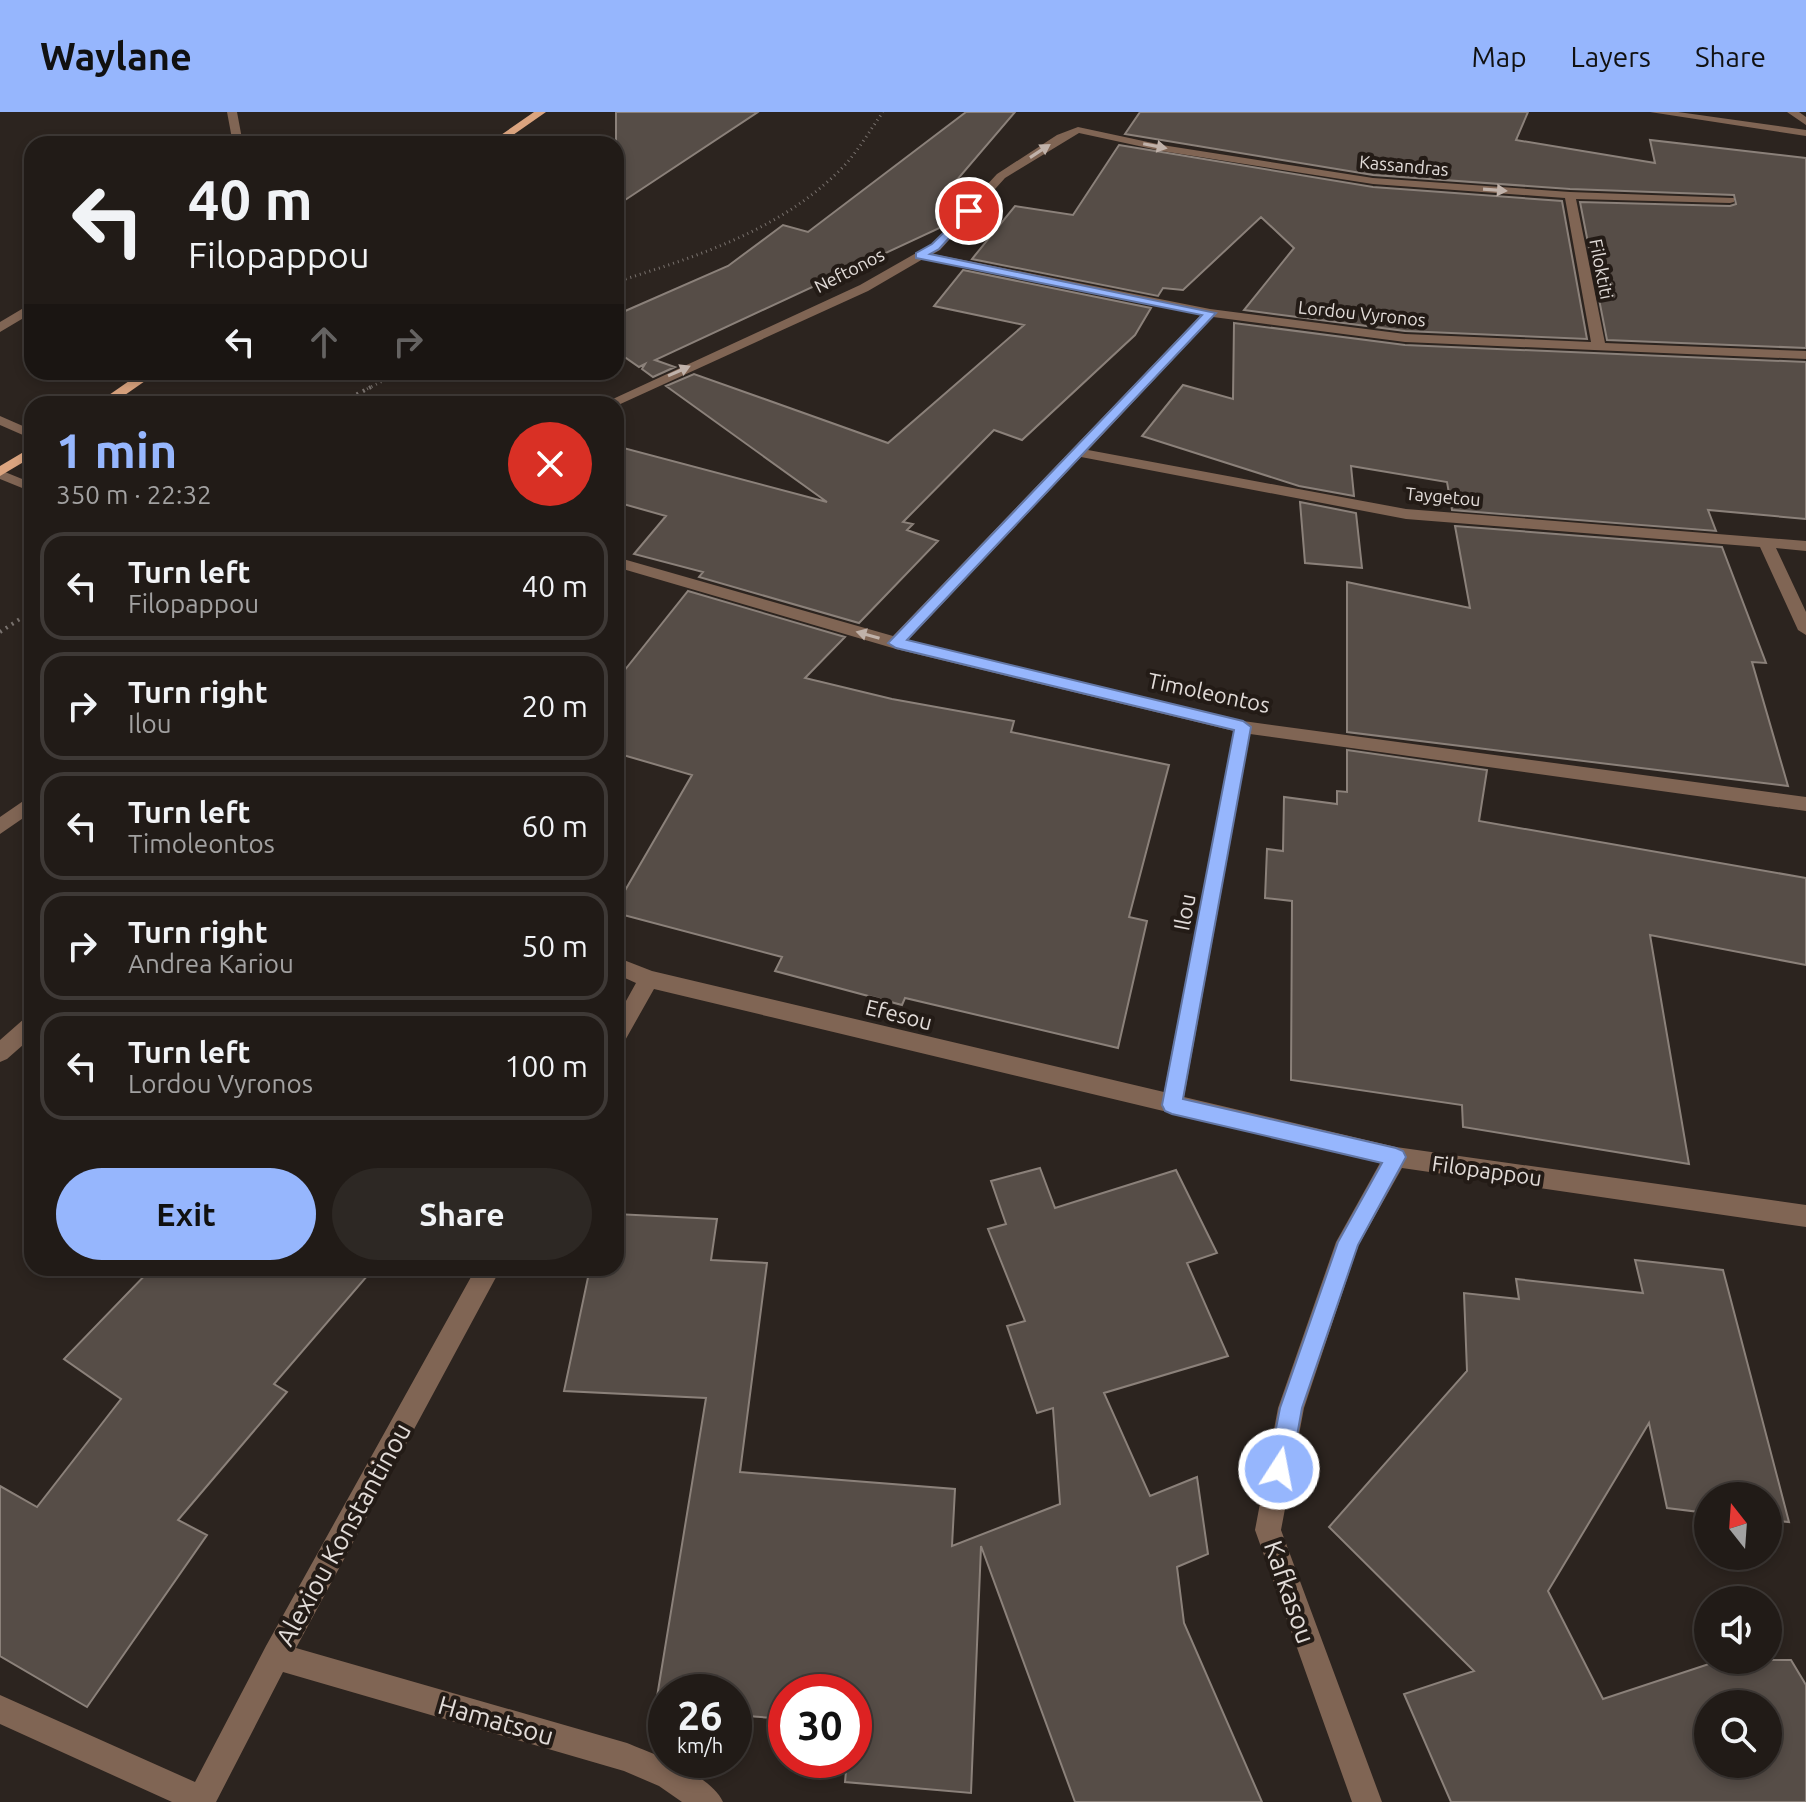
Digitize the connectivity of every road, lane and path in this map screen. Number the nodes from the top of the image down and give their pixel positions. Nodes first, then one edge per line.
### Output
1 (232, 112) edge
2 (541, 112) edge
3 (883, 112) edge
4 (1655, 112) edge
5 (1792, 112) edge
6 (1806, 122) edge
7 (1078, 130) joint
8 (1806, 133) edge
9 (236, 136) edge
10 (505, 136) edge
11 (1570, 195) junction
12 (1730, 200) dead end
13 (920, 255) junction
14 (624, 279) edge
15 (24, 312) edge
16 (1210, 313) junction
17 (0, 328) edge
18 (1599, 348) junction
19 (1806, 355) edge
20 (139, 380) edge
21 (384, 380) edge
22 (115, 396) edge
23 (354, 396) edge
24 (624, 397) edge
25 (0, 420) edge
26 (24, 431) edge
27 (1080, 453) junction
28 (24, 456) edge
29 (0, 473) edge
30 (24, 484) edge
31 (1766, 543) junction
32 (1806, 546) edge
33 (624, 564) edge
34 (24, 616) edge
35 (1806, 630) edge
36 (0, 632) edge
37 (896, 643) junction
38 (1243, 727) junction
39 (1806, 804) edge
40 (24, 808) edge
41 (0, 827) edge
42 (624, 968) edge
43 (649, 979) junction
44 (624, 1024) edge
45 (24, 1031) edge
46 (0, 1053) edge
47 (1172, 1105) junction
48 (1396, 1157) junction
49 (1806, 1216) edge
50 (485, 1276) edge
51 (276, 1656) junction
52 (0, 1709) edge
53 (201, 1801) edge
54 (708, 1802) edge
55 (1367, 1802) edge

1 - 9 street
2 - 10 main road
3 - 14 path
4 - 8 street
5 - 6 street
7 -> 11 street, Kassandras
13 -> 7 street, Neftonos
11 - 12 street, Kassandras
11 - 18 street, Filoktiti
13 - 16 street, Lordou Vyronos
24 -> 13 street, Neftonos
15 - 17 street
16 - 18 street, Lordou Vyronos
16 - 27 street
18 - 19 street, Lordou Vyronos
20 - 22 main road
21 - 23 path
25 - 26 street
27 - 31 street, Taygetou
27 - 37 street
28 - 29 main road
29 - 30 street
31 - 32 street, Taygetou
31 - 35 street
37 -> 33 street, Timoleontos
34 - 36 path
37 - 38 street, Timoleontos
38 - 39 street, Timoleontos
38 - 47 street, Ilou
40 - 41 street
42 - 43 street, Efesou
43 - 44 street
43 - 47 street, Efesou
45 - 46 street
47 - 48 street, Filopappou
48 - 49 street, Filopappou
48 - 55 street, Kafkasou
50 - 51 street, Alexiou Konstantinou
51 - 53 street, Alexiou Konstantinou
51 - 54 street, Hamatsou
52 - 53 street

